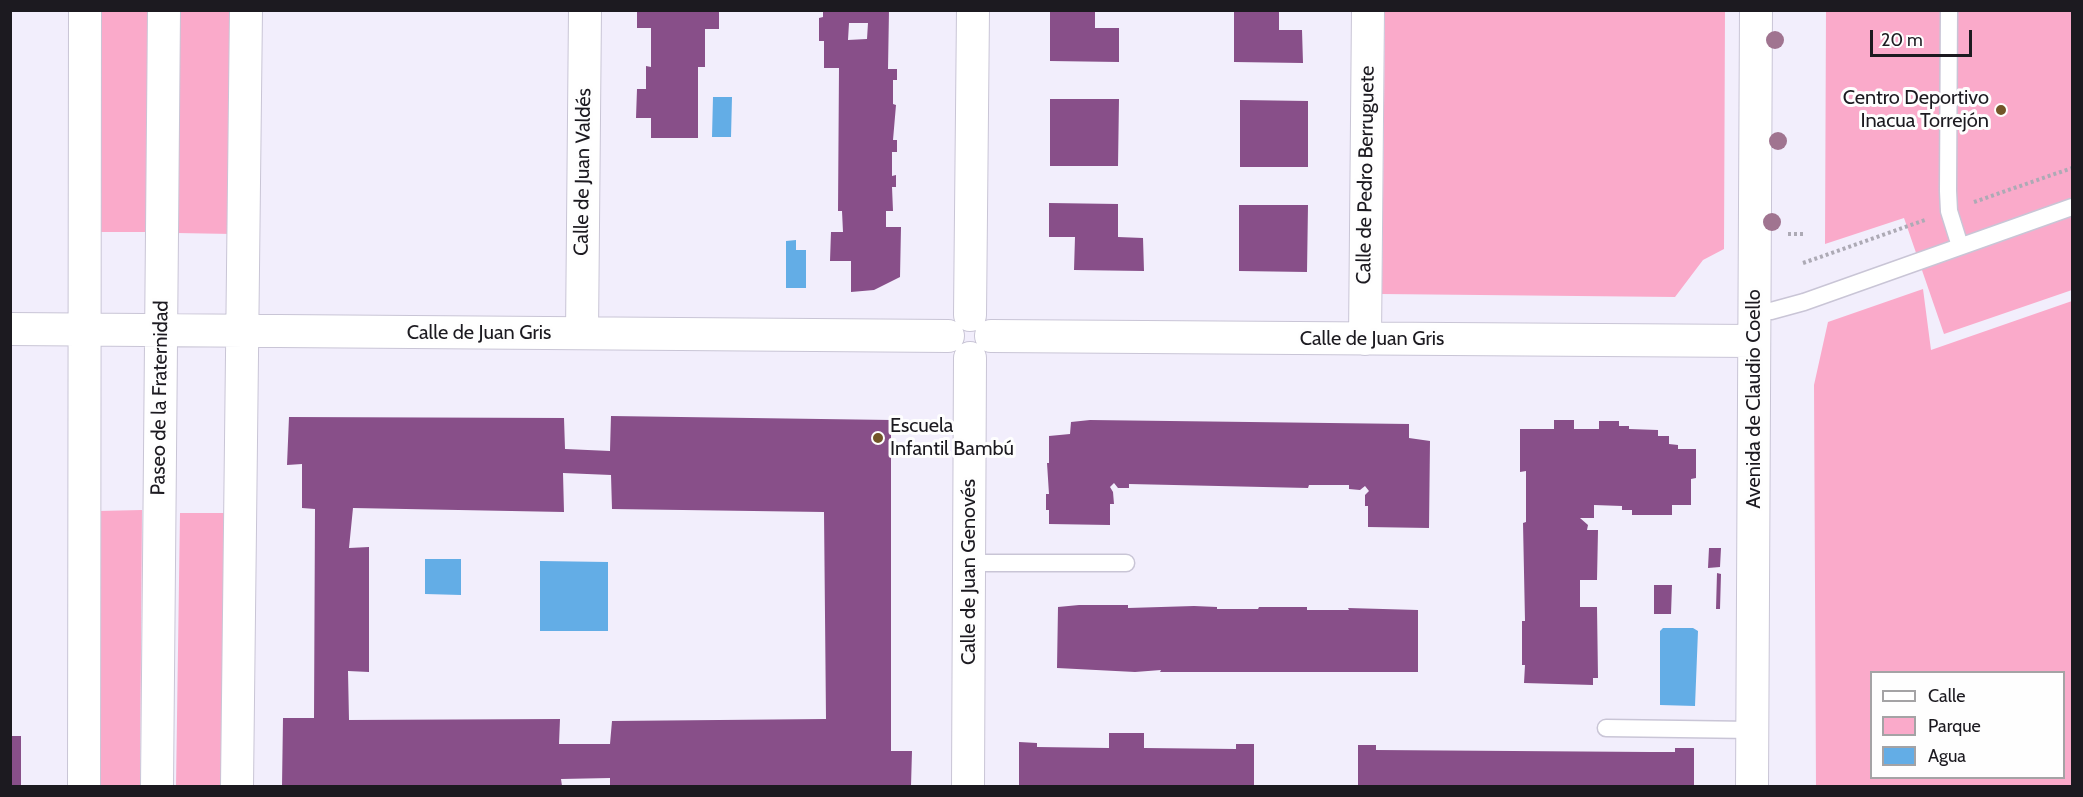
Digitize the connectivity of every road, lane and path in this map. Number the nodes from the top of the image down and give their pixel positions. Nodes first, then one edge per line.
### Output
1 (85, 10) edge
2 (164, 10) edge
3 (246, 10) edge
4 (585, 10) edge
5 (973, 10) edge
6 (1368, 10) edge
7 (1756, 10) edge
8 (1949, 10) edge
9 (2073, 207) edge
10 (1960, 246) junction
11 (1754, 310) junction
12 (10, 329) edge
13 (86, 329) junction
14 (161, 329) junction
15 (243, 331) junction
16 (582, 333) junction
17 (970, 336) junction
18 (1365, 339) junction
19 (1754, 341) junction
20 (969, 564) junction
21 (1126, 564) dead end
22 (1606, 728) dead end
23 (1753, 730) junction
24 (84, 786) edge
25 (157, 786) edge
26 (237, 786) edge
27 (968, 786) edge
28 (1752, 786) edge

1 - 13 street
2 - 14 street, Paseo de la Fraternidad
3 - 15 street
4 - 16 street, Calle de Juan Valdés
5 - 17 street, Calle de Juan Genovés
6 - 18 street, Calle de Pedro Berruguete
7 - 11 street, Avenida de Claudio Coello
8 - 10 lane
9 - 10 lane
10 - 11 lane
11 - 19 street, Avenida de Claudio Coello
12 - 13 street, Calle de Juan Gris
13 - 14 street, Calle de Juan Gris
13 - 24 street
14 - 15 street, Calle de Juan Gris
14 - 25 street, Paseo de la Fraternidad
15 - 16 street, Calle de Juan Gris
15 - 26 street
16 - 17 street, Calle de Juan Gris
17 - 18 street, Calle de Juan Gris
17 - 20 street, Calle de Juan Genovés
18 - 19 street, Calle de Juan Gris
19 - 23 street, Avenida de Claudio Coello
20 - 21 lane
20 - 27 street, Calle de Juan Genovés
22 - 23 lane
23 - 28 street, Avenida de Claudio Coello

